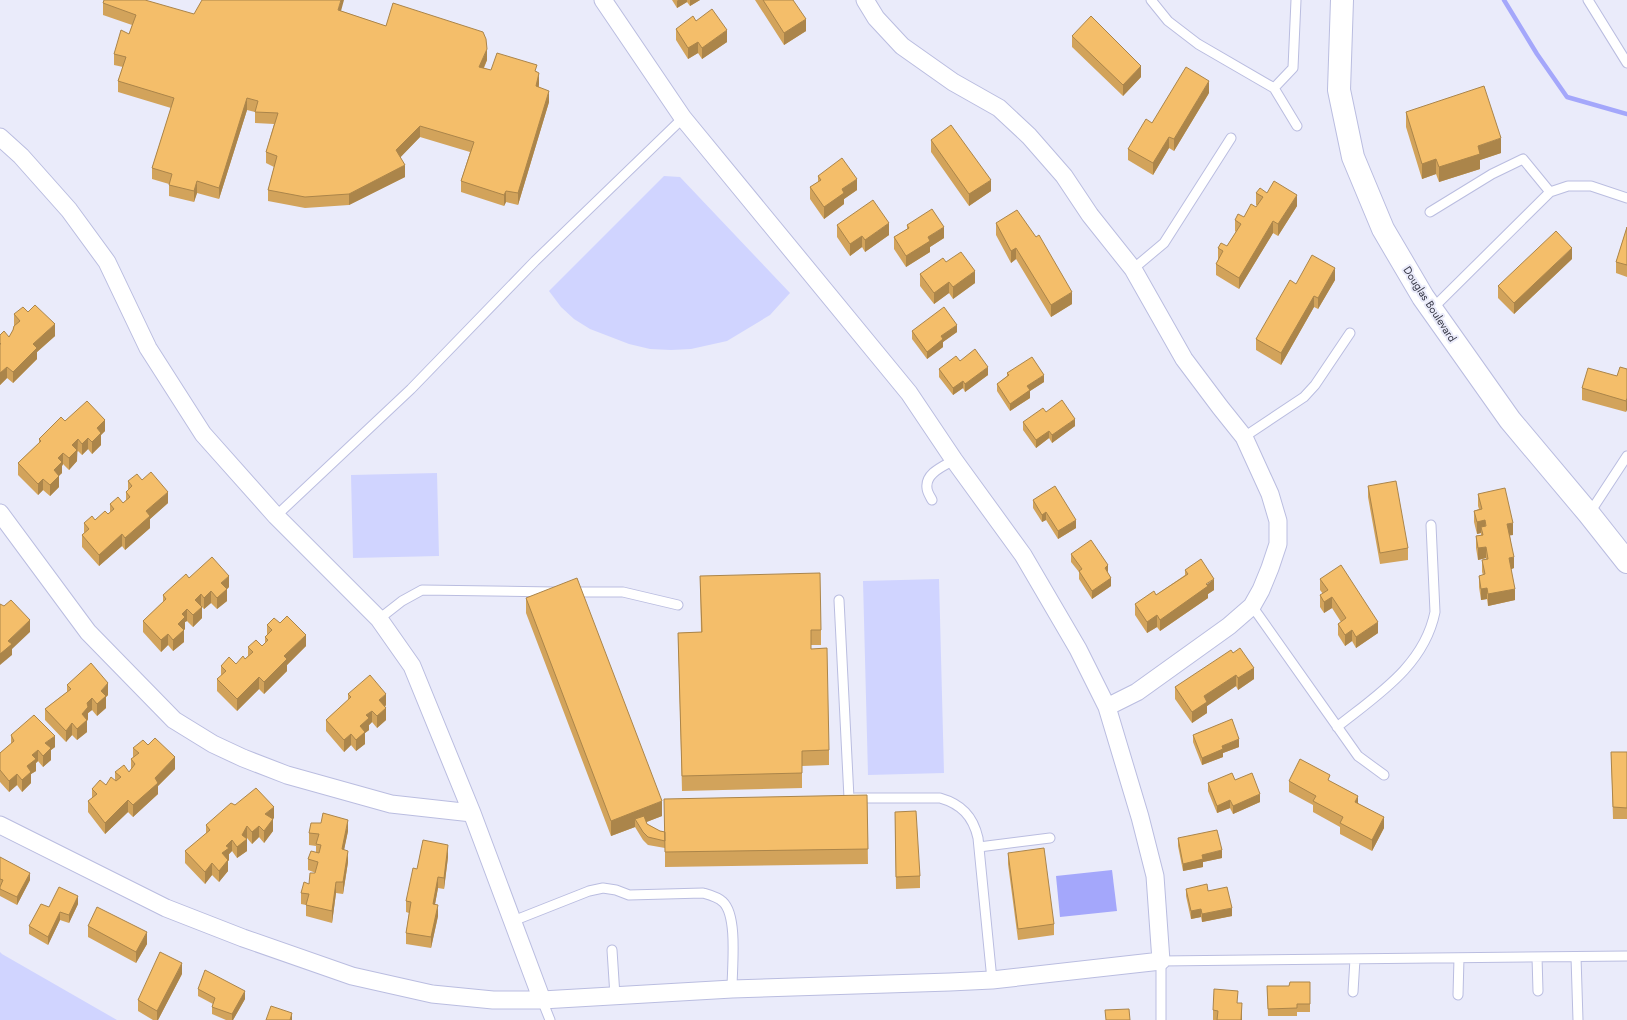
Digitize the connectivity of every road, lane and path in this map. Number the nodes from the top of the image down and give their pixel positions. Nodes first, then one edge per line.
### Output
1 (603, 0) edge
2 (865, 0) edge
3 (1151, 0) edge
4 (1296, 0) edge
5 (1342, 0) edge
6 (1588, 0) edge
7 (1627, 63) edge
8 (1274, 88) junction
9 (683, 118) junction
10 (1297, 126) dead end
11 (0, 137) edge
12 (1231, 138) dead end
13 (1550, 192) junction
14 (1627, 198) edge
15 (1430, 212) dead end
16 (1133, 269) junction
17 (1432, 309) junction
18 (1350, 333) dead end
19 (1244, 437) junction
20 (1627, 456) edge
21 (954, 460) junction
22 (932, 500) dead end
23 (0, 513) edge
24 (1589, 514) junction
25 (276, 516) junction
26 (1431, 525) dead end
27 (1627, 562) edge
28 (839, 600) dead end
29 (678, 605) dead end
30 (1252, 606) junction
31 (379, 619) junction
32 (1107, 707) junction
33 (1337, 727) junction
34 (1384, 775) dead end
35 (472, 813) junction
36 (0, 825) edge
37 (1050, 838) dead end
38 (979, 847) junction
39 (513, 921) junction
40 (612, 950) dead end
41 (1627, 956) edge
42 (1537, 957) junction
43 (1576, 957) junction
44 (1458, 958) junction
45 (1355, 959) junction
46 (1160, 961) junction
47 (992, 980) junction
48 (732, 990) junction
49 (1538, 991) dead end
50 (1353, 992) dead end
51 (1458, 995) dead end
52 (614, 996) junction
53 (542, 1000) junction
54 (550, 1020) edge
55 (1161, 1020) edge
56 (1578, 1020) edge

1 - 9 street
2 - 16 street
3 - 8 lane
4 - 8 lane
5 - 17 street, Douglas Boulevard
6 - 7 lane
8 - 10 lane
9 - 21 street
9 - 25 lane
11 - 25 street
12 - 16 lane
13 - 14 lane
13 - 15 lane
13 - 17 lane
16 - 19 street
17 - 24 street, Douglas Boulevard
18 - 19 lane
19 - 30 street
20 - 24 lane
21 - 22 lane
21 - 32 street
23 - 35 street
24 - 27 street, Douglas Boulevard
25 - 31 street
26 - 33 lane
28 - 38 lane
29 - 31 lane
30 - 32 street
30 - 33 lane
31 - 35 street
32 - 46 street
33 - 34 lane
35 - 39 street
36 - 53 street
37 - 38 lane
38 - 47 lane
39 - 48 lane
39 - 53 street
40 - 52 lane
41 - 43 lane
42 - 43 lane
42 - 44 lane
42 - 49 lane
43 - 56 lane
44 - 45 lane
44 - 51 lane
45 - 46 lane
45 - 50 lane
46 - 47 street
46 - 55 lane
47 - 48 street
48 - 52 street
52 - 53 street
53 - 54 lane

